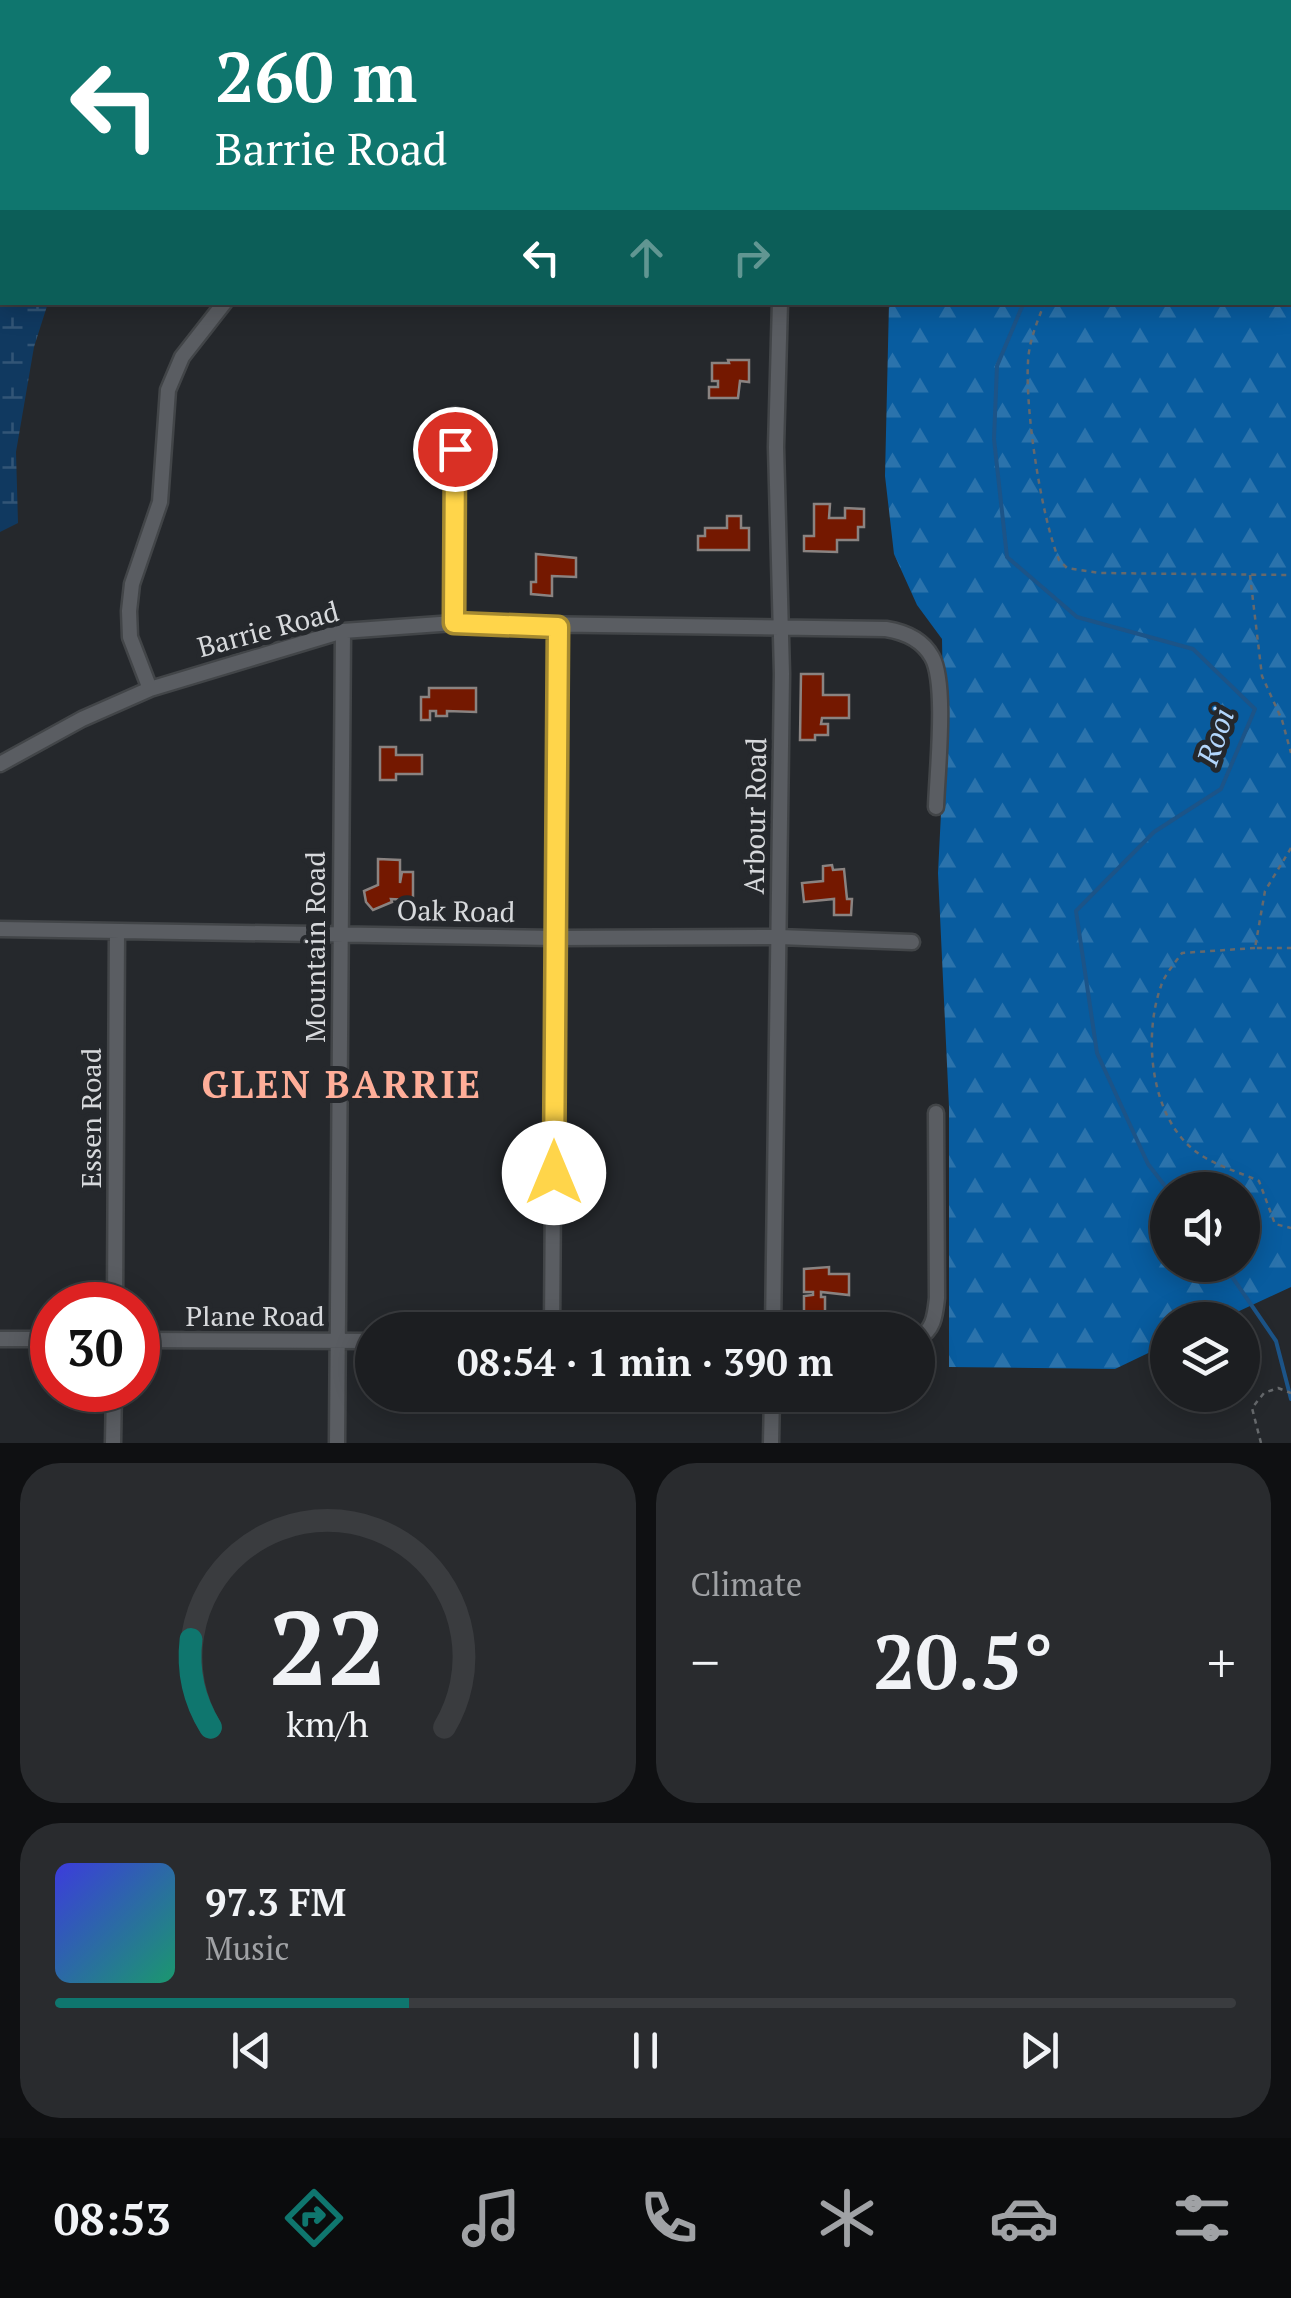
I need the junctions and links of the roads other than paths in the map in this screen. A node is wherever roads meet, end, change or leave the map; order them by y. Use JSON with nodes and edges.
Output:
{"nodes":[{"id":1,"x":224,"y":305,"type":"edge"},
{"id":2,"x":780,"y":305,"type":"edge"},
{"id":3,"x":455,"y":415,"type":"dead end"},
{"id":4,"x":454,"y":623,"type":"junction"},
{"id":5,"x":558,"y":627,"type":"junction"},
{"id":6,"x":780,"y":628,"type":"junction"},
{"id":7,"x":342,"y":632,"type":"junction"},
{"id":8,"x":150,"y":689,"type":"junction"},
{"id":9,"x":0,"y":764,"type":"edge"},
{"id":10,"x":936,"y":807,"type":"dead end"},
{"id":11,"x":0,"y":929,"type":"edge"},
{"id":12,"x":116,"y":931,"type":"junction"},
{"id":13,"x":340,"y":934,"type":"junction"},
{"id":14,"x":779,"y":937,"type":"junction"},
{"id":15,"x":555,"y":938,"type":"junction"},
{"id":16,"x":912,"y":942,"type":"dead end"},
{"id":17,"x":936,"y":1113,"type":"dead end"},
{"id":18,"x":114,"y":1282,"type":"edge"},
{"id":19,"x":552,"y":1312,"type":"edge"},
{"id":20,"x":773,"y":1312,"type":"edge"},
{"id":21,"x":935,"y":1318,"type":"edge"},
{"id":22,"x":0,"y":1339,"type":"edge"},
{"id":23,"x":30,"y":1340,"type":"edge"},
{"id":24,"x":160,"y":1340,"type":"edge"},
{"id":25,"x":337,"y":1341,"type":"junction"},
{"id":26,"x":355,"y":1341,"type":"edge"},
{"id":27,"x":114,"y":1412,"type":"edge"},
{"id":28,"x":772,"y":1412,"type":"edge"},
{"id":29,"x":113,"y":1443,"type":"edge"},
{"id":30,"x":336,"y":1443,"type":"edge"},
{"id":31,"x":772,"y":1443,"type":"edge"}],
"edges":[{"from":1,"to":8,"type":"street"},
{"from":2,"to":6,"type":"street","name":"Arbour Road"},
{"from":3,"to":4,"type":"street"},
{"from":4,"to":5,"type":"street","name":"Barrie Road"},
{"from":4,"to":7,"type":"street","name":"Barrie Road"},
{"from":5,"to":6,"type":"street","name":"Barrie Road"},
{"from":5,"to":15,"type":"street"},
{"from":6,"to":10,"type":"street","name":"Barrie Road"},
{"from":6,"to":14,"type":"street","name":"Arbour Road"},
{"from":7,"to":8,"type":"street","name":"Barrie Road"},
{"from":7,"to":13,"type":"street","name":"Mountain Road"},
{"from":8,"to":9,"type":"street","name":"Barrie Road"},
{"from":11,"to":12,"type":"street","name":"Oak Road"},
{"from":12,"to":13,"type":"street","name":"Oak Road"},
{"from":12,"to":18,"type":"street","name":"Essen Road"},
{"from":13,"to":15,"type":"street","name":"Oak Road"},
{"from":13,"to":25,"type":"street","name":"Mountain Road"},
{"from":14,"to":15,"type":"street","name":"Oak Road"},
{"from":14,"to":16,"type":"street","name":"Oak Road"},
{"from":14,"to":20,"type":"street","name":"Arbour Road"},
{"from":15,"to":19,"type":"street"},
{"from":17,"to":21,"type":"street"},
{"from":22,"to":23,"type":"street"},
{"from":24,"to":25,"type":"street","name":"Plane Road"},
{"from":25,"to":26,"type":"street","name":"Plane Road"},
{"from":25,"to":30,"type":"street","name":"Mountain Road"},
{"from":27,"to":29,"type":"street"},
{"from":28,"to":31,"type":"street"}]}
